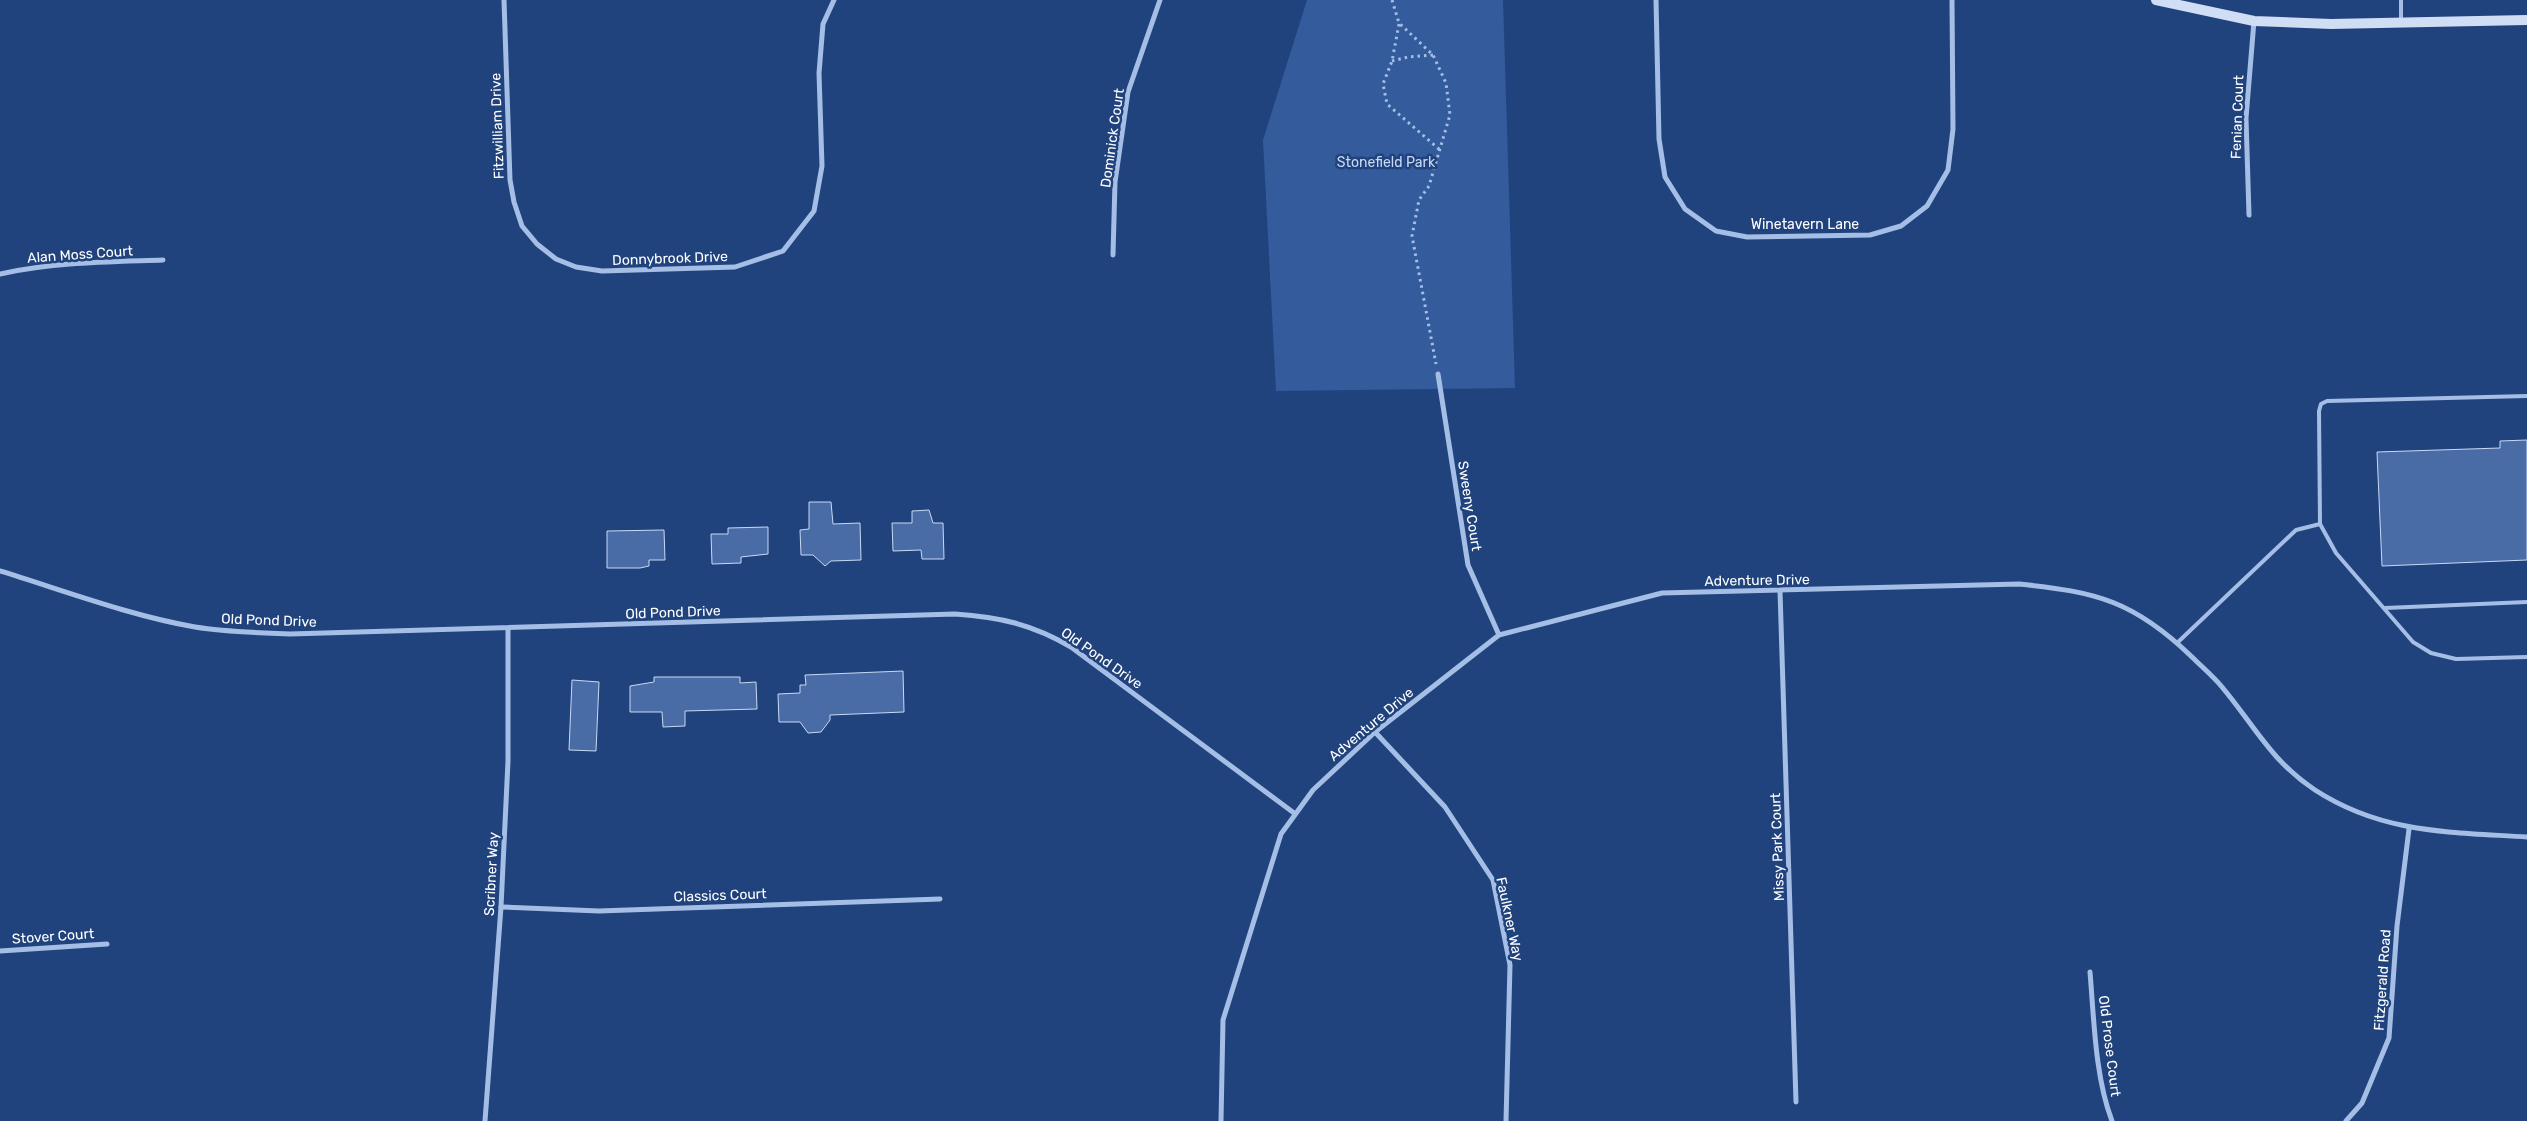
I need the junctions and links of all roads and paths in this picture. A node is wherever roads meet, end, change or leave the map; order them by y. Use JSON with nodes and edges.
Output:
{"nodes":[{"id":1,"x":504,"y":0,"type":"edge"},
{"id":2,"x":834,"y":0,"type":"edge"},
{"id":3,"x":1160,"y":0,"type":"edge"},
{"id":4,"x":1392,"y":0,"type":"edge"},
{"id":5,"x":1656,"y":0,"type":"edge"},
{"id":6,"x":1952,"y":0,"type":"edge"},
{"id":7,"x":2156,"y":0,"type":"edge"},
{"id":8,"x":2401,"y":0,"type":"edge"},
{"id":9,"x":2527,"y":20,"type":"edge"},
{"id":10,"x":2254,"y":21,"type":"junction"},
{"id":11,"x":2401,"y":23,"type":"junction"},
{"id":12,"x":1399,"y":24,"type":"junction"},
{"id":13,"x":1433,"y":55,"type":"junction"},
{"id":14,"x":1392,"y":61,"type":"junction"},
{"id":15,"x":1440,"y":150,"type":"junction"},
{"id":16,"x":2249,"y":215,"type":"dead end"},
{"id":17,"x":537,"y":244,"type":"joint"},
{"id":18,"x":1113,"y":255,"type":"dead end"},
{"id":19,"x":163,"y":260,"type":"dead end"},
{"id":20,"x":0,"y":274,"type":"edge"},
{"id":21,"x":1438,"y":374,"type":"joint"},
{"id":22,"x":2527,"y":396,"type":"edge"},
{"id":23,"x":2320,"y":524,"type":"junction"},
{"id":24,"x":0,"y":571,"type":"edge"},
{"id":25,"x":1780,"y":592,"type":"junction"},
{"id":26,"x":2527,"y":602,"type":"edge"},
{"id":27,"x":2385,"y":608,"type":"junction"},
{"id":28,"x":508,"y":628,"type":"junction"},
{"id":29,"x":1499,"y":635,"type":"junction"},
{"id":30,"x":2177,"y":643,"type":"junction"},
{"id":31,"x":2527,"y":657,"type":"edge"},
{"id":32,"x":1376,"y":732,"type":"junction"},
{"id":33,"x":1294,"y":813,"type":"junction"},
{"id":34,"x":2409,"y":829,"type":"junction"},
{"id":35,"x":2527,"y":837,"type":"edge"},
{"id":36,"x":940,"y":899,"type":"dead end"},
{"id":37,"x":501,"y":907,"type":"junction"},
{"id":38,"x":107,"y":944,"type":"dead end"},
{"id":39,"x":0,"y":951,"type":"edge"},
{"id":40,"x":2090,"y":972,"type":"dead end"},
{"id":41,"x":1796,"y":1102,"type":"dead end"},
{"id":42,"x":485,"y":1121,"type":"edge"},
{"id":43,"x":1221,"y":1121,"type":"edge"},
{"id":44,"x":1506,"y":1121,"type":"edge"},
{"id":45,"x":2112,"y":1121,"type":"edge"},
{"id":46,"x":2346,"y":1121,"type":"edge"}],
"edges":[{"from":1,"to":17,"type":"street","name":"Fitzwilliam Drive"},
{"from":2,"to":17,"type":"street","name":"Donnybrook Drive"},
{"from":3,"to":18,"type":"street","name":"Dominick Court"},
{"from":4,"to":12,"type":"path"},
{"from":5,"to":6,"type":"street","name":"Winetavern Lane"},
{"from":7,"to":10,"type":"street"},
{"from":8,"to":11,"type":"lane"},
{"from":9,"to":11,"type":"street"},
{"from":10,"to":11,"type":"street"},
{"from":10,"to":16,"type":"street","name":"Fenian Court"},
{"from":12,"to":13,"type":"path"},
{"from":12,"to":14,"type":"path"},
{"from":13,"to":14,"type":"path"},
{"from":13,"to":15,"type":"path"},
{"from":14,"to":15,"type":"path"},
{"from":15,"to":21,"type":"path"},
{"from":19,"to":20,"type":"street","name":"Alan Moss Court"},
{"from":21,"to":29,"type":"street","name":"Sweeny Court"},
{"from":22,"to":23,"type":"lane"},
{"from":23,"to":27,"type":"lane"},
{"from":23,"to":30,"type":"lane"},
{"from":24,"to":28,"type":"street","name":"Old Pond Drive"},
{"from":25,"to":29,"type":"street","name":"Adventure Drive"},
{"from":25,"to":30,"type":"street","name":"Adventure Drive"},
{"from":25,"to":41,"type":"street","name":"Missy Park Court"},
{"from":26,"to":27,"type":"lane"},
{"from":27,"to":31,"type":"lane"},
{"from":28,"to":33,"type":"street","name":"Old Pond Drive"},
{"from":28,"to":37,"type":"street","name":"Scribner Way"},
{"from":29,"to":32,"type":"street","name":"Adventure Drive"},
{"from":30,"to":34,"type":"street","name":"Adventure Drive"},
{"from":32,"to":33,"type":"street","name":"Adventure Drive"},
{"from":32,"to":44,"type":"street","name":"Faulkner Way"},
{"from":33,"to":43,"type":"street","name":"Adventure Drive"},
{"from":34,"to":35,"type":"street","name":"Adventure Drive"},
{"from":34,"to":46,"type":"street","name":"Fitzgerald Road"},
{"from":36,"to":37,"type":"street","name":"Classics Court"},
{"from":37,"to":42,"type":"street","name":"Scribner Way"},
{"from":38,"to":39,"type":"street","name":"Stover Court"},
{"from":40,"to":45,"type":"street","name":"Old Prose Court"}]}
